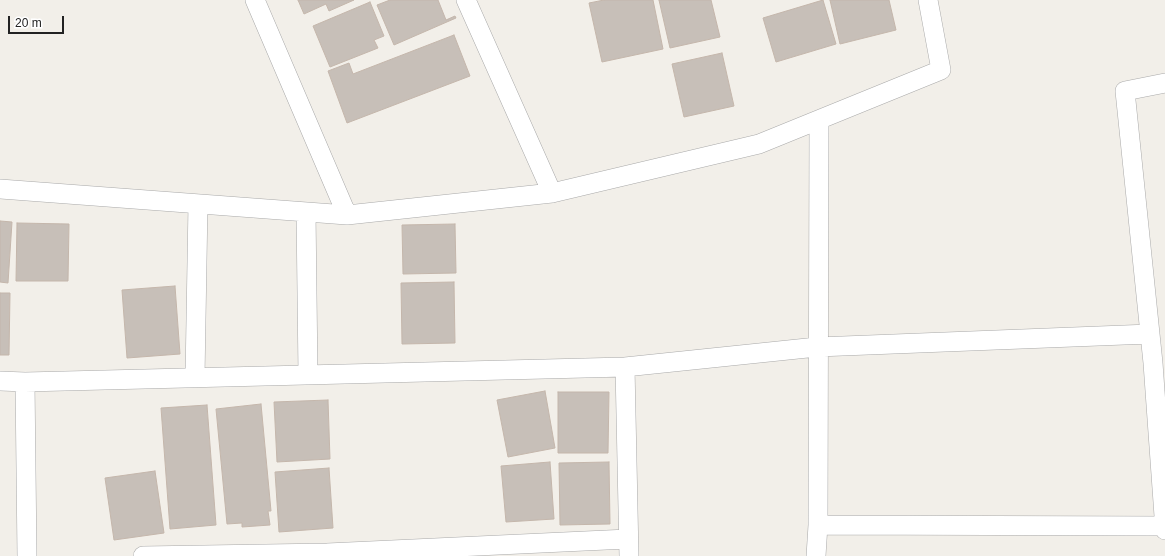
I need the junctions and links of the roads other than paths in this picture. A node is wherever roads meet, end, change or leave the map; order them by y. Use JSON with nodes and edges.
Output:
{"nodes":[{"id":1,"x":256,"y":0,"type":"edge"},
{"id":2,"x":466,"y":0,"type":"edge"},
{"id":3,"x":928,"y":0,"type":"edge"},
{"id":4,"x":1165,"y":83,"type":"edge"},
{"id":5,"x":819,"y":120,"type":"junction"},
{"id":6,"x":0,"y":189,"type":"edge"},
{"id":7,"x":552,"y":193,"type":"junction"},
{"id":8,"x":198,"y":204,"type":"junction"},
{"id":9,"x":306,"y":212,"type":"junction"},
{"id":10,"x":347,"y":215,"type":"junction"},
{"id":11,"x":1150,"y":334,"type":"junction"},
{"id":12,"x":817,"y":347,"type":"junction"},
{"id":13,"x":625,"y":367,"type":"junction"},
{"id":14,"x":308,"y":375,"type":"junction"},
{"id":15,"x":195,"y":378,"type":"junction"},
{"id":16,"x":0,"y":382,"type":"edge"},
{"id":17,"x":25,"y":382,"type":"junction"},
{"id":18,"x":818,"y":525,"type":"junction"},
{"id":19,"x":1165,"y":526,"type":"edge"},
{"id":20,"x":1165,"y":530,"type":"edge"},
{"id":21,"x":629,"y":548,"type":"edge"},
{"id":22,"x":474,"y":551,"type":"edge"},
{"id":23,"x":327,"y":554,"type":"edge"},
{"id":24,"x":27,"y":556,"type":"edge"},
{"id":25,"x":143,"y":556,"type":"edge"},
{"id":26,"x":816,"y":556,"type":"edge"}],
"edges":[{"from":1,"to":10,"type":"street"},
{"from":2,"to":7,"type":"street"},
{"from":3,"to":5,"type":"street"},
{"from":4,"to":11,"type":"street"},
{"from":5,"to":7,"type":"street"},
{"from":5,"to":12,"type":"street"},
{"from":6,"to":8,"type":"street"},
{"from":7,"to":10,"type":"street"},
{"from":8,"to":9,"type":"street"},
{"from":8,"to":15,"type":"street"},
{"from":9,"to":10,"type":"street"},
{"from":9,"to":14,"type":"street"},
{"from":11,"to":12,"type":"street"},
{"from":11,"to":19,"type":"street"},
{"from":12,"to":13,"type":"street"},
{"from":12,"to":18,"type":"street"},
{"from":13,"to":14,"type":"street"},
{"from":13,"to":21,"type":"street"},
{"from":14,"to":15,"type":"street"},
{"from":15,"to":17,"type":"street"},
{"from":16,"to":17,"type":"street"},
{"from":17,"to":24,"type":"street"},
{"from":18,"to":19,"type":"street"},
{"from":18,"to":26,"type":"street"},
{"from":19,"to":20,"type":"street"},
{"from":21,"to":22,"type":"street"},
{"from":22,"to":23,"type":"street"},
{"from":23,"to":25,"type":"street"}]}
